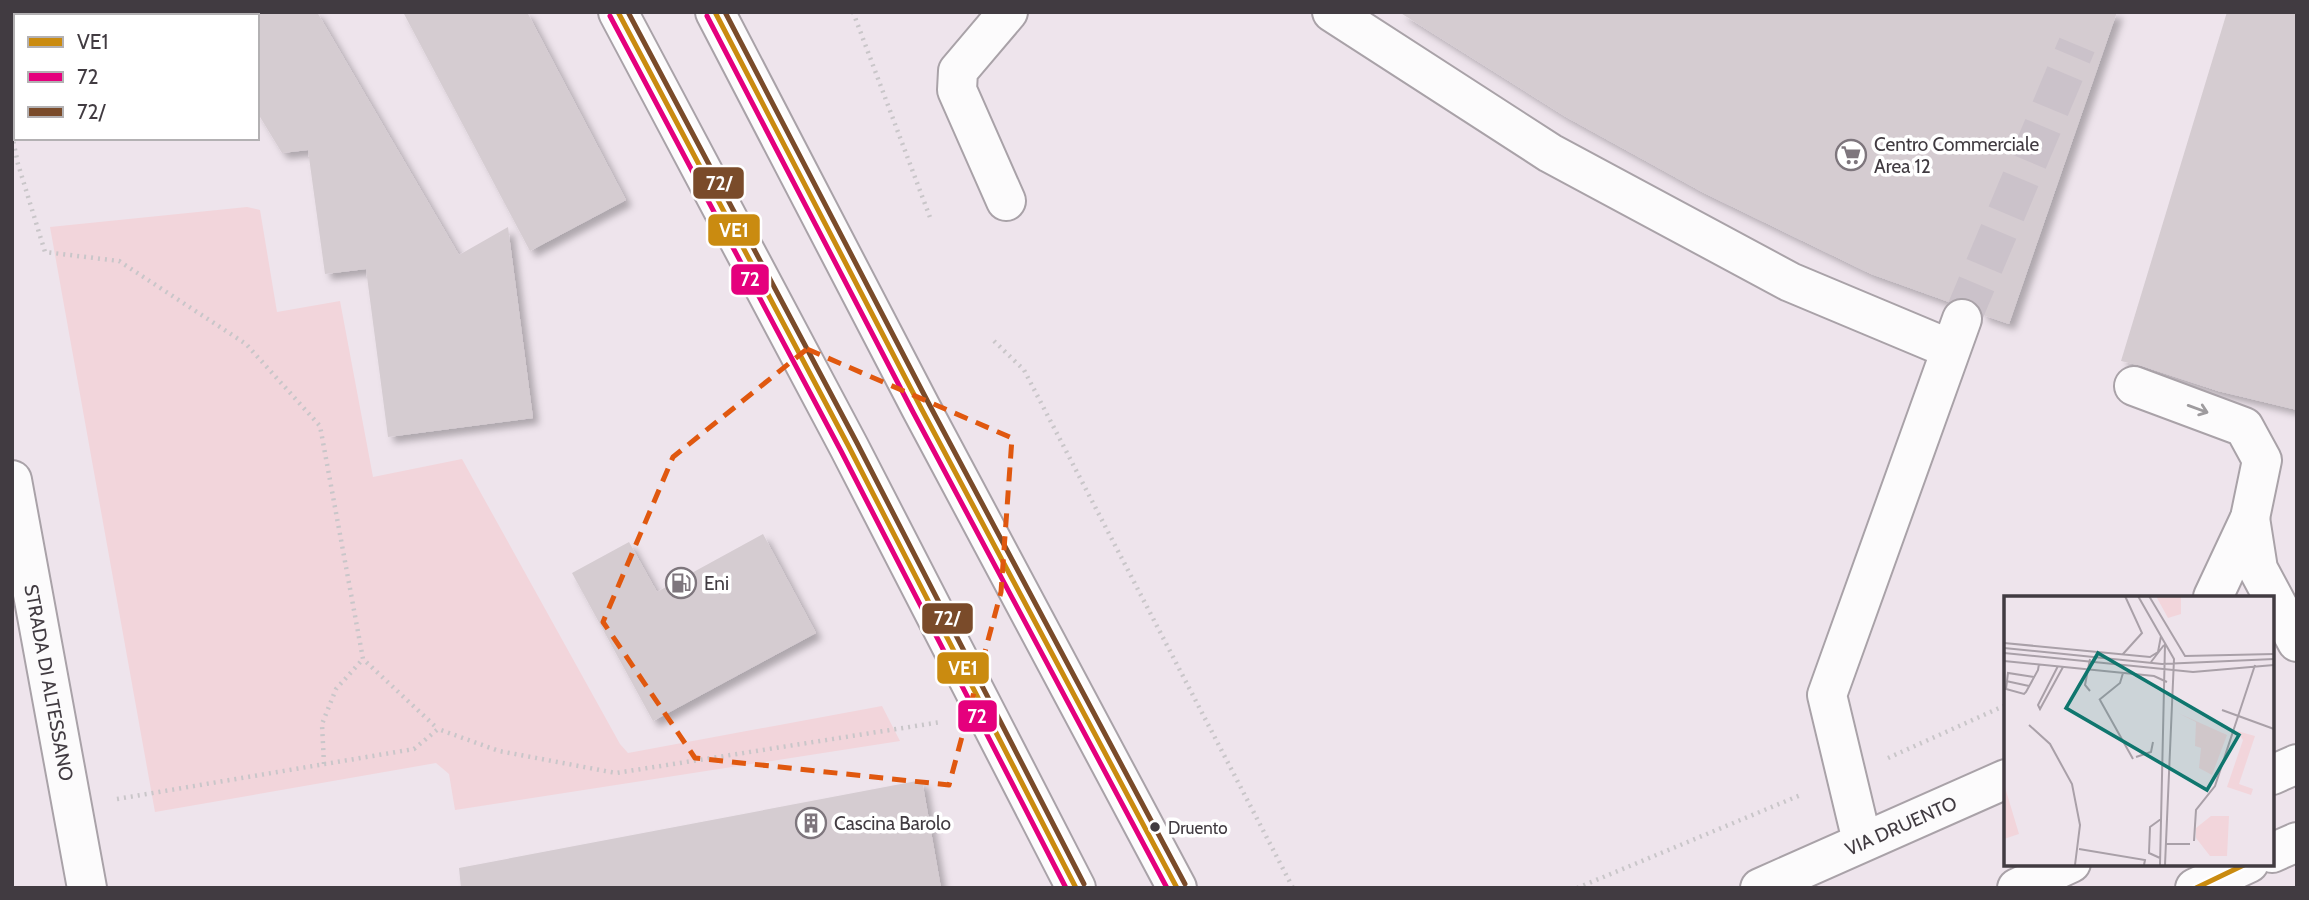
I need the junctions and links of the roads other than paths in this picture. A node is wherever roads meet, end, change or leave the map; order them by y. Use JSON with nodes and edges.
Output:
{"nodes":[{"id":1,"x":618,"y":12,"type":"edge"},
{"id":2,"x":715,"y":12,"type":"edge"},
{"id":3,"x":1008,"y":12,"type":"edge"},
{"id":4,"x":1332,"y":12,"type":"edge"},
{"id":5,"x":1006,"y":201,"type":"dead end"},
{"id":6,"x":2134,"y":386,"type":"dead end"},
{"id":7,"x":12,"y":480,"type":"edge"},
{"id":8,"x":2250,"y":518,"type":"junction"},
{"id":9,"x":2213,"y":596,"type":"edge"},
{"id":10,"x":2272,"y":596,"type":"edge"},
{"id":11,"x":2274,"y":599,"type":"edge"},
{"id":12,"x":2297,"y":642,"type":"edge"},
{"id":13,"x":2297,"y":650,"type":"edge"},
{"id":14,"x":2274,"y":661,"type":"edge"},
{"id":15,"x":2297,"y":764,"type":"edge"},
{"id":16,"x":2274,"y":774,"type":"edge"},
{"id":17,"x":2000,"y":786,"type":"edge"},
{"id":18,"x":1862,"y":841,"type":"junction"},
{"id":19,"x":2297,"y":842,"type":"edge"},
{"id":20,"x":2274,"y":852,"type":"edge"},
{"id":21,"x":2067,"y":865,"type":"edge"},
{"id":22,"x":2245,"y":865,"type":"edge"},
{"id":23,"x":1807,"y":876,"type":"edge"},
{"id":24,"x":87,"y":888,"type":"edge"},
{"id":25,"x":1076,"y":888,"type":"edge"},
{"id":26,"x":1177,"y":888,"type":"edge"},
{"id":27,"x":1760,"y":888,"type":"edge"},
{"id":28,"x":2017,"y":888,"type":"edge"},
{"id":29,"x":2195,"y":888,"type":"edge"}],
"edges":[{"from":1,"to":25,"type":"street"},
{"from":2,"to":26,"type":"street"},
{"from":3,"to":5,"type":"street"},
{"from":4,"to":18,"type":"street"},
{"from":6,"to":8,"type":"street","one_way":true},
{"from":7,"to":24,"type":"street","name":"STRADA DI ALTESSANO"},
{"from":8,"to":9,"type":"street"},
{"from":8,"to":10,"type":"street"},
{"from":11,"to":12,"type":"street"},
{"from":13,"to":14,"type":"street"},
{"from":15,"to":16,"type":"street"},
{"from":17,"to":18,"type":"street","name":"VIA DRUENTO"},
{"from":18,"to":23,"type":"street","name":"VIA DRUENTO"},
{"from":19,"to":20,"type":"street"},
{"from":21,"to":28,"type":"street"},
{"from":22,"to":29,"type":"street"},
{"from":23,"to":27,"type":"street","name":"VIA DRUENTO"}]}
